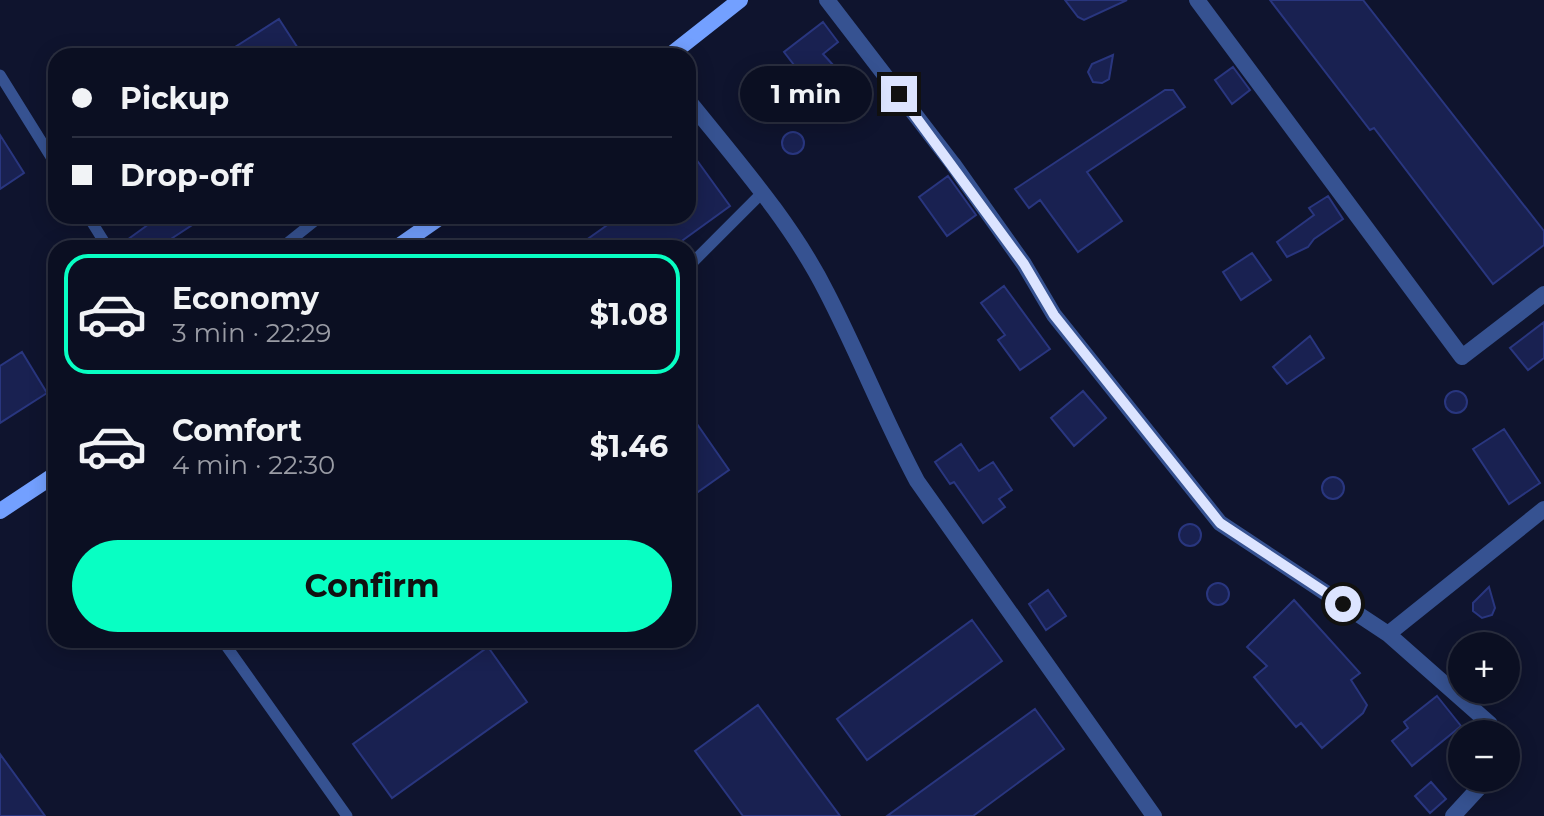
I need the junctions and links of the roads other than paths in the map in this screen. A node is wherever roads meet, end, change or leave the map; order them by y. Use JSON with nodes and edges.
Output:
{"nodes":[{"id":1,"x":740,"y":0,"type":"edge"},
{"id":2,"x":827,"y":0,"type":"edge"},
{"id":3,"x":1197,"y":0,"type":"edge"},
{"id":4,"x":679,"y":48,"type":"edge"},
{"id":5,"x":0,"y":75,"type":"edge"},
{"id":6,"x":696,"y":110,"type":"edge"},
{"id":7,"x":48,"y":152,"type":"edge"},
{"id":8,"x":762,"y":193,"type":"junction"},
{"id":9,"x":311,"y":224,"type":"edge"},
{"id":10,"x":430,"y":224,"type":"edge"},
{"id":11,"x":291,"y":240,"type":"edge"},
{"id":12,"x":408,"y":240,"type":"edge"},
{"id":13,"x":696,"y":259,"type":"edge"},
{"id":14,"x":1544,"y":294,"type":"edge"},
{"id":15,"x":48,"y":479,"type":"edge"},
{"id":16,"x":1544,"y":509,"type":"edge"},
{"id":17,"x":0,"y":511,"type":"edge"},
{"id":18,"x":1388,"y":634,"type":"junction"},
{"id":19,"x":228,"y":648,"type":"edge"},
{"id":20,"x":1485,"y":720,"type":"edge"},
{"id":21,"x":1475,"y":792,"type":"edge"},
{"id":22,"x":347,"y":816,"type":"edge"},
{"id":23,"x":1154,"y":816,"type":"edge"},
{"id":24,"x":1453,"y":816,"type":"edge"}],
"edges":[{"from":1,"to":4,"type":"main road"},
{"from":2,"to":18,"type":"street"},
{"from":3,"to":14,"type":"street"},
{"from":5,"to":7,"type":"lane"},
{"from":6,"to":8,"type":"street"},
{"from":8,"to":13,"type":"lane"},
{"from":8,"to":23,"type":"street"},
{"from":9,"to":11,"type":"lane"},
{"from":10,"to":12,"type":"main road"},
{"from":15,"to":17,"type":"main road"},
{"from":16,"to":18,"type":"street"},
{"from":18,"to":20,"type":"street"},
{"from":19,"to":22,"type":"lane"},
{"from":21,"to":24,"type":"street"}]}
